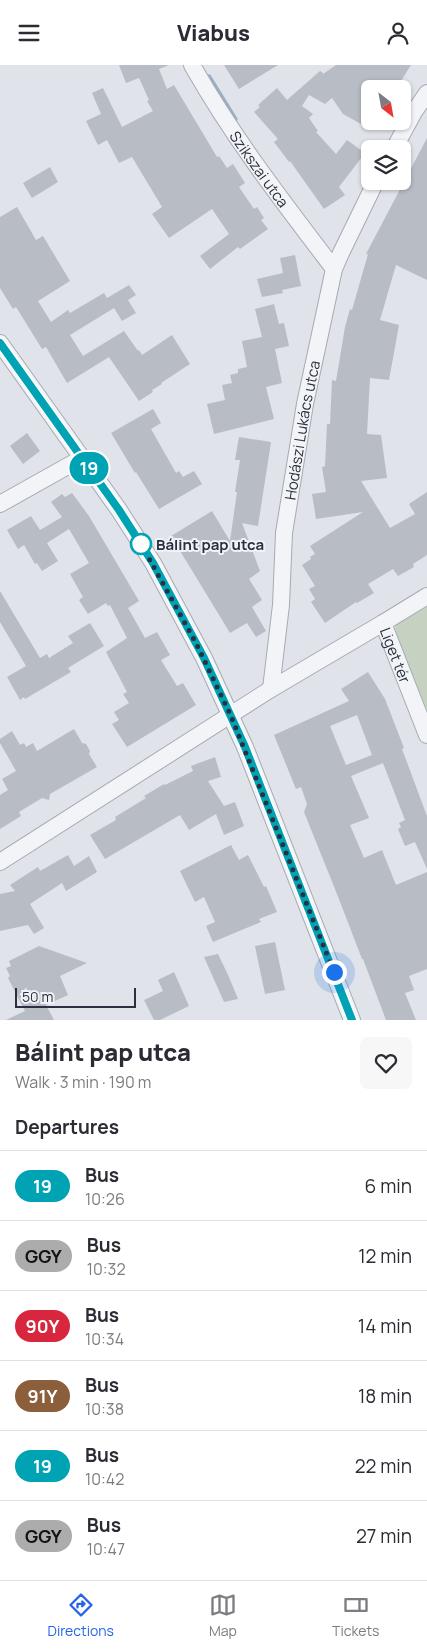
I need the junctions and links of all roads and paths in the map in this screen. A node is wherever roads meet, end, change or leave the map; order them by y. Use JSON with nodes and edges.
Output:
{"nodes":[{"id":1,"x":192,"y":65,"type":"edge"},
{"id":2,"x":427,"y":93,"type":"edge"},
{"id":3,"x":399,"y":140,"type":"edge"},
{"id":4,"x":372,"y":190,"type":"edge"},
{"id":5,"x":334,"y":269,"type":"junction"},
{"id":6,"x":0,"y":343,"type":"edge"},
{"id":7,"x":82,"y":458,"type":"junction"},
{"id":8,"x":0,"y":504,"type":"edge"},
{"id":9,"x":427,"y":597,"type":"edge"},
{"id":10,"x":383,"y":623,"type":"junction"},
{"id":11,"x":271,"y":689,"type":"junction"},
{"id":12,"x":231,"y":716,"type":"junction"},
{"id":13,"x":427,"y":735,"type":"edge"},
{"id":14,"x":0,"y":862,"type":"edge"},
{"id":15,"x":352,"y":1020,"type":"edge"}],
"edges":[{"from":1,"to":5,"type":"street","name":"Szikszai utca"},
{"from":2,"to":3,"type":"street"},
{"from":4,"to":5,"type":"street","name":"Hodászi Lukács utca"},
{"from":5,"to":11,"type":"street","name":"Hodászi Lukács utca"},
{"from":6,"to":7,"type":"street"},
{"from":7,"to":8,"type":"street"},
{"from":7,"to":12,"type":"street"},
{"from":9,"to":10,"type":"street","name":"Liget tér"},
{"from":10,"to":11,"type":"street"},
{"from":10,"to":13,"type":"street","name":"Liget tér"},
{"from":11,"to":12,"type":"street"},
{"from":12,"to":14,"type":"street"},
{"from":12,"to":15,"type":"street"}]}
